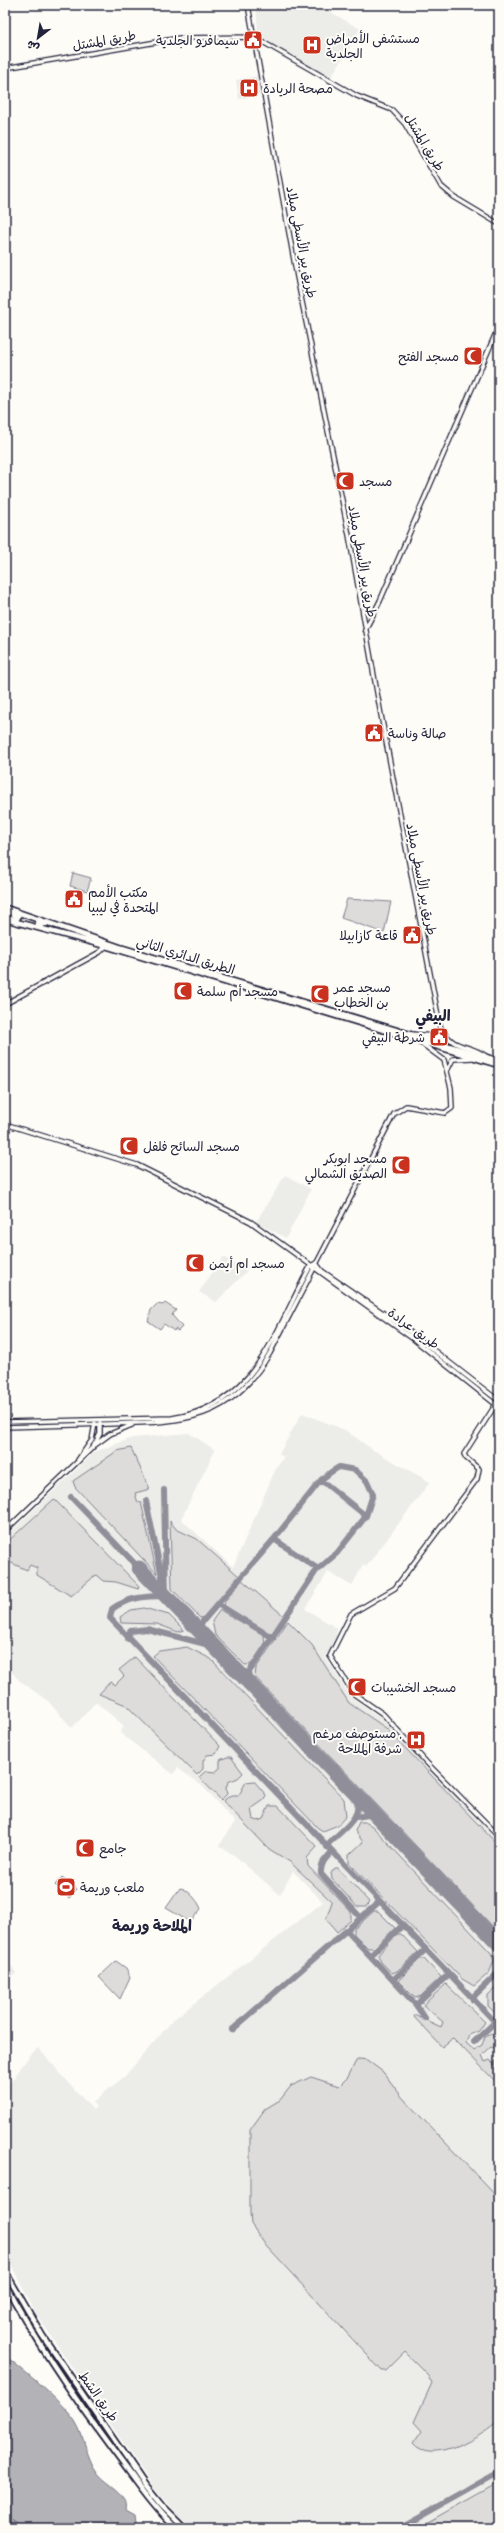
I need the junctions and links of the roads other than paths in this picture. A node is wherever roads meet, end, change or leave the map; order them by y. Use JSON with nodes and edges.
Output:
{"nodes":[{"id":1,"x":248,"y":5,"type":"edge"},
{"id":2,"x":254,"y":39,"type":"junction"},
{"id":3,"x":5,"y":68,"type":"edge"},
{"id":4,"x":499,"y":224,"type":"edge"},
{"id":5,"x":499,"y":326,"type":"edge"},
{"id":6,"x":365,"y":630,"type":"junction"},
{"id":7,"x":5,"y":910,"type":"edge"},
{"id":8,"x":5,"y":918,"type":"edge"},
{"id":9,"x":78,"y":933,"type":"junction"},
{"id":10,"x":61,"y":935,"type":"junction"},
{"id":11,"x":106,"y":946,"type":"junction"},
{"id":12,"x":5,"y":1004,"type":"edge"},
{"id":13,"x":440,"y":1026,"type":"junction"},
{"id":14,"x":411,"y":1034,"type":"junction"},
{"id":15,"x":416,"y":1040,"type":"junction"},
{"id":16,"x":488,"y":1057,"type":"junction"},
{"id":17,"x":476,"y":1058,"type":"junction"},
{"id":18,"x":499,"y":1061,"type":"edge"},
{"id":19,"x":499,"y":1065,"type":"edge"},
{"id":20,"x":448,"y":1070,"type":"junction"},
{"id":21,"x":5,"y":1124,"type":"edge"},
{"id":22,"x":316,"y":1263,"type":"junction"},
{"id":23,"x":312,"y":1269,"type":"junction"},
{"id":24,"x":303,"y":1280,"type":"junction"},
{"id":25,"x":307,"y":1282,"type":"junction"},
{"id":26,"x":374,"y":1308,"type":"junction"},
{"id":27,"x":498,"y":1404,"type":"edge"},
{"id":28,"x":5,"y":1422,"type":"edge"},
{"id":29,"x":97,"y":1422,"type":"junction"},
{"id":30,"x":136,"y":1423,"type":"junction"},
{"id":31,"x":5,"y":1427,"type":"edge"},
{"id":32,"x":93,"y":1447,"type":"junction"},
{"id":33,"x":78,"y":1460,"type":"junction"},
{"id":34,"x":5,"y":1532,"type":"edge"},
{"id":35,"x":499,"y":1836,"type":"edge"},
{"id":36,"x":5,"y":2271,"type":"edge"},
{"id":37,"x":5,"y":2284,"type":"edge"},
{"id":38,"x":85,"y":2394,"type":"junction"},
{"id":39,"x":75,"y":2396,"type":"junction"},
{"id":40,"x":176,"y":2528,"type":"edge"},
{"id":41,"x":184,"y":2528,"type":"edge"}],
"edges":[{"from":1,"to":2,"type":"main road","name":"طريق بير الأسطى ميلاد"},
{"from":2,"to":3,"type":"main road","name":"طريق المشتل"},
{"from":2,"to":4,"type":"main road","name":"طريق المشتل"},
{"from":2,"to":6,"type":"main road","name":"طريق بير الأسطى ميلاد"},
{"from":5,"to":6,"type":"main road"},
{"from":6,"to":13,"type":"main road","name":"طريق بير الأسطى ميلاد"},
{"from":7,"to":8,"type":"highway"},
{"from":7,"to":9,"type":"highway","name":"الطريق الدائري الثاني"},
{"from":8,"to":10,"type":"highway","name":"الطريق الدائري الثاني"},
{"from":9,"to":10,"type":"highway"},
{"from":9,"to":14,"type":"highway","name":"الطريق الدائري الثاني"},
{"from":10,"to":11,"type":"highway","name":"الطريق الدائري الثاني"},
{"from":11,"to":12,"type":"main road"},
{"from":11,"to":15,"type":"highway","name":"الطريق الدائري الثاني"},
{"from":13,"to":14,"type":"main road"},
{"from":13,"to":16,"type":"main road","name":"طريق بير الأسطى ميلاد"},
{"from":14,"to":16,"type":"highway","name":"الطريق الدائري الثاني"},
{"from":15,"to":17,"type":"highway","name":"الطريق الدائري الثاني"},
{"from":15,"to":20,"type":"main road"},
{"from":16,"to":18,"type":"highway","name":"الطريق الدائري الثاني"},
{"from":17,"to":19,"type":"highway","name":"الطريق الدائري الثاني"},
{"from":17,"to":20,"type":"main road"},
{"from":20,"to":22,"type":"main road"},
{"from":21,"to":23,"type":"main road","name":"طريق عرادة"},
{"from":22,"to":23,"type":"main road"},
{"from":22,"to":26,"type":"main road"},
{"from":23,"to":24,"type":"main road"},
{"from":23,"to":25,"type":"main road"},
{"from":23,"to":26,"type":"main road","name":"طريق عرادة"},
{"from":24,"to":25,"type":"main road"},
{"from":24,"to":29,"type":"main road"},
{"from":25,"to":30,"type":"main road"},
{"from":26,"to":27,"type":"main road","name":"طريق عرادة"},
{"from":27,"to":35,"type":"main road"},
{"from":28,"to":29,"type":"main road"},
{"from":29,"to":30,"type":"main road"},
{"from":29,"to":31,"type":"main road"},
{"from":29,"to":32,"type":"main road"},
{"from":29,"to":33,"type":"main road"},
{"from":30,"to":32,"type":"main road"},
{"from":32,"to":33,"type":"main road"},
{"from":33,"to":34,"type":"main road"},
{"from":36,"to":38,"type":"highway","name":"طريق الشط"},
{"from":37,"to":39,"type":"highway","name":"طريق الشط"},
{"from":38,"to":39,"type":"highway"},
{"from":38,"to":41,"type":"highway","name":"طريق الشط"},
{"from":39,"to":40,"type":"highway","name":"طريق الشط"}]}
